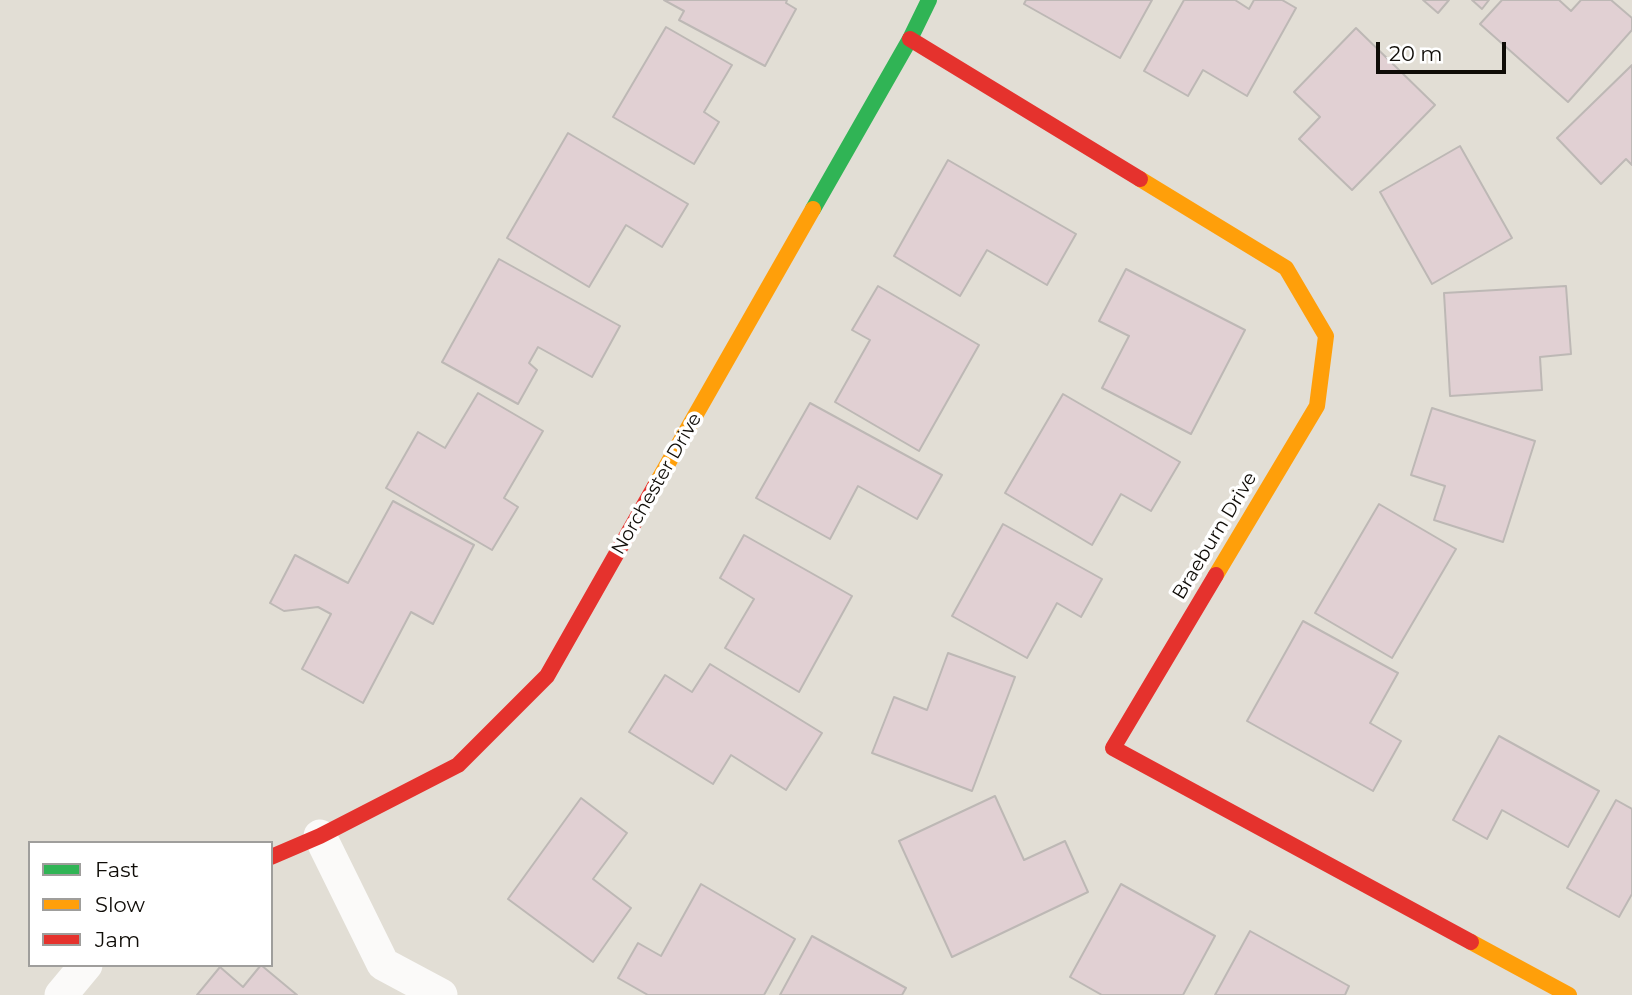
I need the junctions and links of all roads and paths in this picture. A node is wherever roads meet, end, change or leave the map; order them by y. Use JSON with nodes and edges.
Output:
{"nodes":[{"id":1,"x":929,"y":0,"type":"edge"},
{"id":2,"x":910,"y":39,"type":"junction"},
{"id":3,"x":320,"y":836,"type":"junction"},
{"id":4,"x":273,"y":856,"type":"edge"},
{"id":5,"x":84,"y":967,"type":"edge"},
{"id":6,"x":61,"y":995,"type":"edge"},
{"id":7,"x":441,"y":995,"type":"edge"},
{"id":8,"x":1569,"y":995,"type":"edge"}],
"edges":[{"from":1,"to":2,"type":"street","name":"Norchester Drive"},
{"from":2,"to":3,"type":"street","name":"Norchester Drive"},
{"from":2,"to":8,"type":"street","name":"Braeburn Drive"},
{"from":3,"to":4,"type":"street","name":"Norchester Drive"},
{"from":3,"to":7,"type":"street"},
{"from":5,"to":6,"type":"street"}]}
